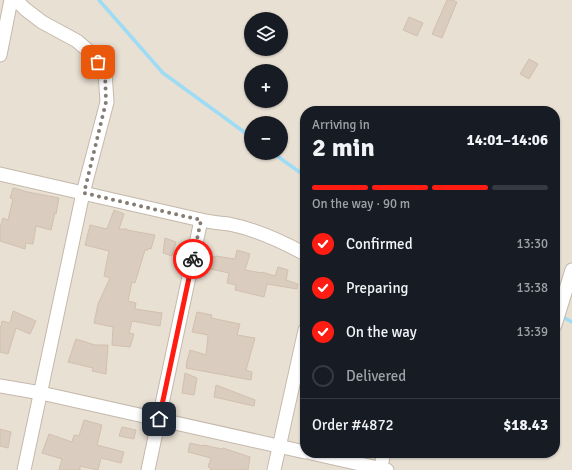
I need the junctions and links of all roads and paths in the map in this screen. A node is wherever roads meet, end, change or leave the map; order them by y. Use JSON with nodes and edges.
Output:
{"nodes":[{"id":1,"x":12,"y":0,"type":"edge"},
{"id":2,"x":16,"y":0,"type":"edge"},
{"id":3,"x":0,"y":55,"type":"edge"},
{"id":4,"x":0,"y":174,"type":"edge"},
{"id":5,"x":84,"y":193,"type":"junction"},
{"id":6,"x":201,"y":220,"type":"junction"},
{"id":7,"x":300,"y":252,"type":"edge"},
{"id":8,"x":572,"y":270,"type":"edge"},
{"id":9,"x":560,"y":309,"type":"edge"},
{"id":10,"x":300,"y":353,"type":"edge"},
{"id":11,"x":0,"y":386,"type":"edge"},
{"id":12,"x":41,"y":393,"type":"junction"},
{"id":13,"x":159,"y":419,"type":"junction"},
{"id":14,"x":280,"y":446,"type":"junction"},
{"id":15,"x":300,"y":451,"type":"edge"},
{"id":16,"x":332,"y":458,"type":"edge"},
{"id":17,"x":383,"y":458,"type":"edge"},
{"id":18,"x":24,"y":470,"type":"edge"},
{"id":19,"x":148,"y":470,"type":"edge"},
{"id":20,"x":274,"y":470,"type":"edge"},
{"id":21,"x":382,"y":470,"type":"edge"}],
"edges":[{"from":1,"to":3,"type":"street"},
{"from":2,"to":5,"type":"street"},
{"from":4,"to":5,"type":"street"},
{"from":5,"to":6,"type":"street"},
{"from":5,"to":12,"type":"street"},
{"from":6,"to":7,"type":"street"},
{"from":6,"to":13,"type":"street"},
{"from":8,"to":9,"type":"street"},
{"from":10,"to":14,"type":"street"},
{"from":11,"to":12,"type":"street"},
{"from":12,"to":13,"type":"street"},
{"from":12,"to":18,"type":"street"},
{"from":13,"to":14,"type":"street"},
{"from":13,"to":19,"type":"street"},
{"from":14,"to":15,"type":"street"},
{"from":14,"to":20,"type":"street"},
{"from":16,"to":21,"type":"street"},
{"from":17,"to":21,"type":"street"}]}
